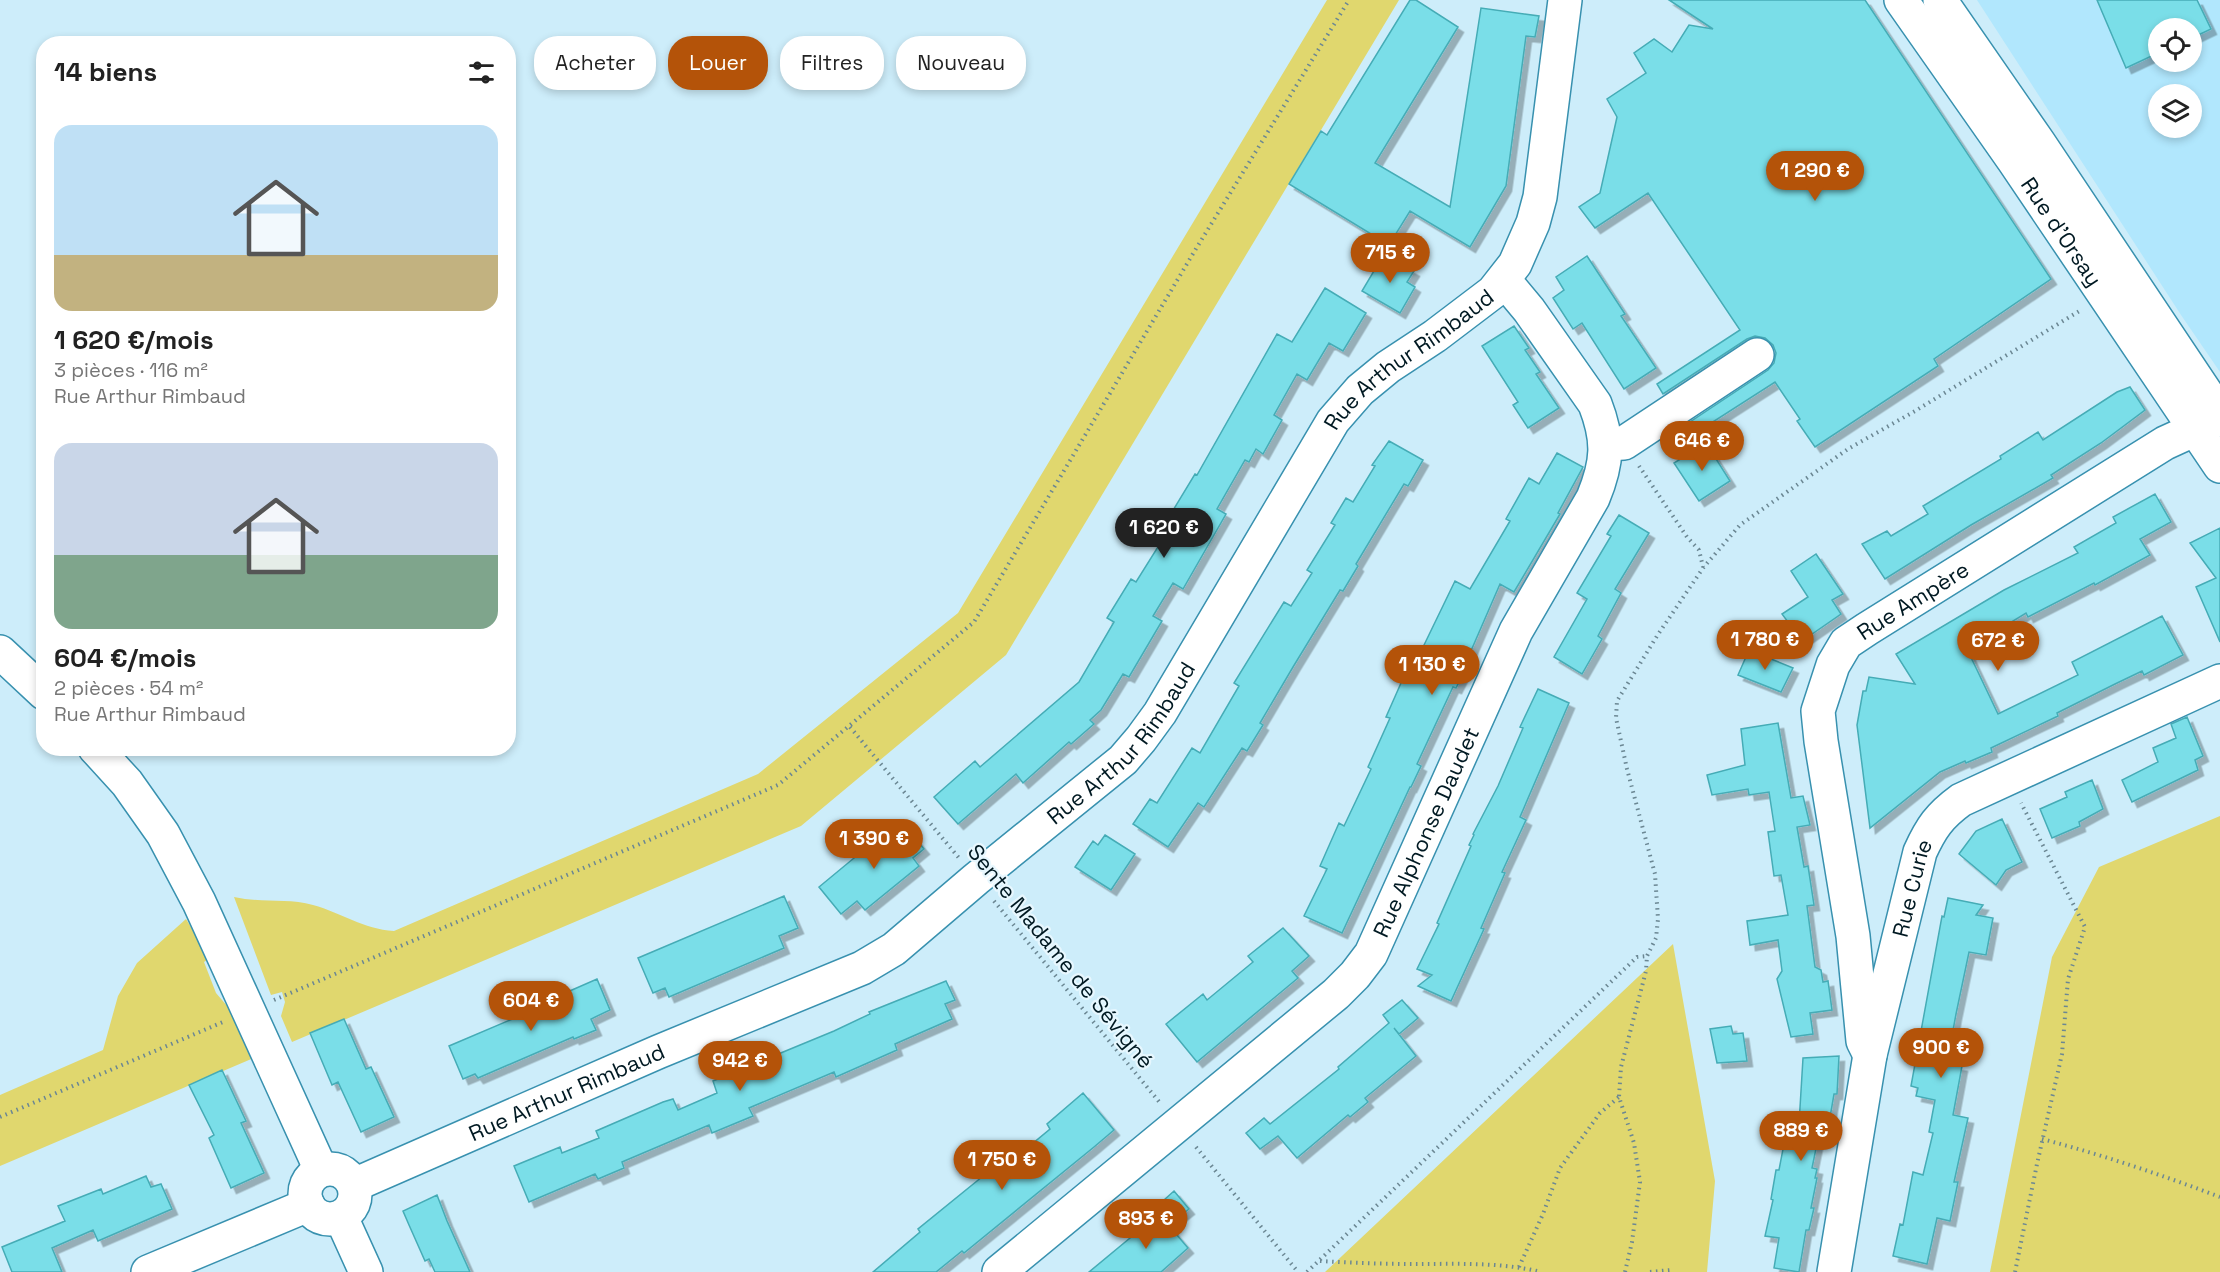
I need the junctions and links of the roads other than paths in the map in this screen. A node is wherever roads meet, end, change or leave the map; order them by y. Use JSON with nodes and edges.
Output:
{"nodes":[{"id":1,"x":1565,"y":0,"type":"edge"},
{"id":2,"x":1901,"y":0,"type":"edge"},
{"id":3,"x":1940,"y":0,"type":"edge"},
{"id":4,"x":1504,"y":280,"type":"junction"},
{"id":5,"x":1757,"y":355,"type":"dead end"},
{"id":6,"x":2211,"y":421,"type":"edge"},
{"id":7,"x":1605,"y":453,"type":"junction"},
{"id":8,"x":2220,"y":466,"type":"edge"},
{"id":9,"x":0,"y":652,"type":"edge"},
{"id":10,"x":2220,"y":681,"type":"edge"},
{"id":11,"x":36,"y":686,"type":"edge"},
{"id":12,"x":102,"y":756,"type":"edge"},
{"id":13,"x":1870,"y":1055,"type":"junction"},
{"id":14,"x":321,"y":1170,"type":"junction"},
{"id":15,"x":354,"y":1185,"type":"junction"},
{"id":16,"x":308,"y":1205,"type":"junction"},
{"id":17,"x":341,"y":1216,"type":"junction"},
{"id":18,"x":148,"y":1272,"type":"edge"},
{"id":19,"x":366,"y":1272,"type":"edge"},
{"id":20,"x":999,"y":1272,"type":"edge"},
{"id":21,"x":1834,"y":1272,"type":"edge"}],
"edges":[{"from":1,"to":4,"type":"street","name":"Rue Arthur Rimbaud"},
{"from":2,"to":6,"type":"street","name":"Rue d'Orsay"},
{"from":3,"to":6,"type":"street","name":"Rue d'Orsay"},
{"from":4,"to":7,"type":"street","name":"Rue Alphonse Daudet"},
{"from":4,"to":15,"type":"street","name":"Rue Arthur Rimbaud"},
{"from":5,"to":7,"type":"street"},
{"from":6,"to":8,"type":"street","name":"Rue d'Orsay"},
{"from":6,"to":13,"type":"street","name":"Rue Ampère"},
{"from":7,"to":20,"type":"street","name":"Rue Alphonse Daudet"},
{"from":9,"to":11,"type":"street"},
{"from":10,"to":13,"type":"street","name":"Rue Curie"},
{"from":12,"to":14,"type":"street"},
{"from":13,"to":21,"type":"street","name":"Rue Curie"},
{"from":14,"to":15,"type":"street"},
{"from":14,"to":16,"type":"street"},
{"from":15,"to":17,"type":"street"},
{"from":16,"to":17,"type":"street"},
{"from":16,"to":18,"type":"street"},
{"from":17,"to":19,"type":"street"}]}
